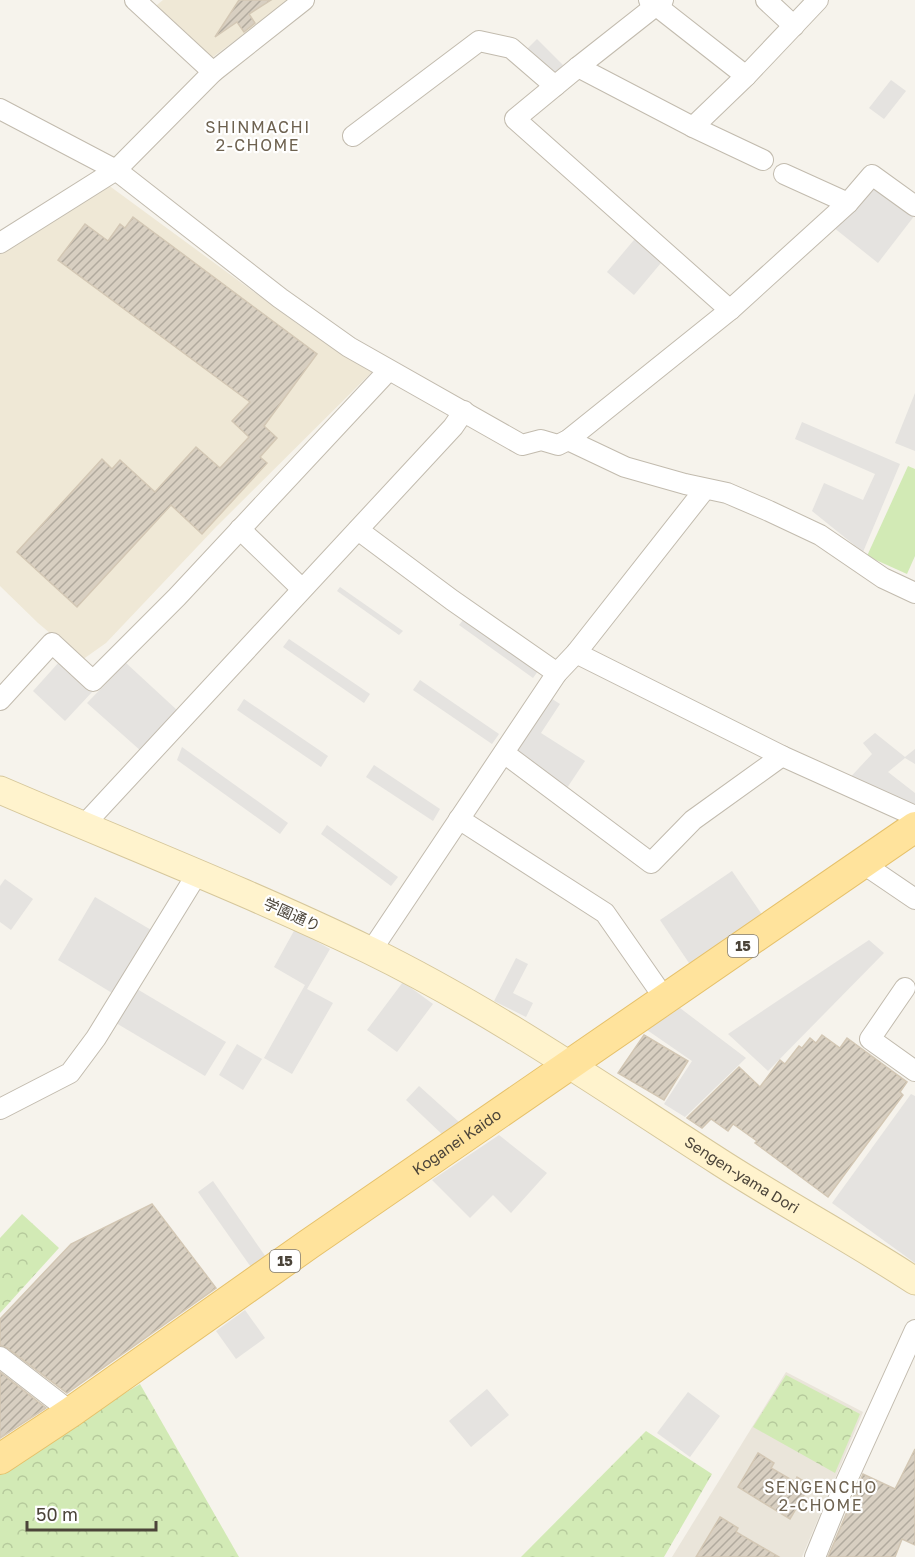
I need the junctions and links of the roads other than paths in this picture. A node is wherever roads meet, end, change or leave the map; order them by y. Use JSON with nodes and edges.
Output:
{"nodes":[{"id":1,"x":135,"y":0,"type":"edge"},
{"id":2,"x":304,"y":0,"type":"edge"},
{"id":3,"x":766,"y":0,"type":"edge"},
{"id":4,"x":818,"y":0,"type":"edge"},
{"id":5,"x":656,"y":2,"type":"edge"},
{"id":6,"x":794,"y":26,"type":"junction"},
{"id":7,"x":578,"y":67,"type":"junction"},
{"id":8,"x":213,"y":72,"type":"junction"},
{"id":9,"x":746,"y":76,"type":"junction"},
{"id":10,"x":555,"y":86,"type":"junction"},
{"id":11,"x":0,"y":109,"type":"edge"},
{"id":12,"x":693,"y":127,"type":"junction"},
{"id":13,"x":353,"y":136,"type":"dead end"},
{"id":14,"x":763,"y":160,"type":"dead end"},
{"id":15,"x":116,"y":170,"type":"junction"},
{"id":16,"x":784,"y":174,"type":"dead end"},
{"id":17,"x":848,"y":203,"type":"junction"},
{"id":18,"x":915,"y":206,"type":"edge"},
{"id":19,"x":0,"y":243,"type":"edge"},
{"id":20,"x":730,"y":310,"type":"junction"},
{"id":21,"x":388,"y":371,"type":"junction"},
{"id":22,"x":464,"y":411,"type":"junction"},
{"id":23,"x":568,"y":440,"type":"junction"},
{"id":24,"x":705,"y":489,"type":"junction"},
{"id":25,"x":240,"y":530,"type":"junction"},
{"id":26,"x":358,"y":530,"type":"junction"},
{"id":27,"x":302,"y":588,"type":"junction"},
{"id":28,"x":915,"y":593,"type":"edge"},
{"id":29,"x":576,"y":653,"type":"junction"},
{"id":30,"x":557,"y":673,"type":"junction"},
{"id":31,"x":0,"y":700,"type":"edge"},
{"id":32,"x":504,"y":753,"type":"junction"},
{"id":33,"x":782,"y":756,"type":"junction"},
{"id":34,"x":0,"y":790,"type":"edge"},
{"id":35,"x":915,"y":816,"type":"edge"},
{"id":36,"x":459,"y":819,"type":"junction"},
{"id":37,"x":84,"y":825,"type":"junction"},
{"id":38,"x":915,"y":827,"type":"edge"},
{"id":39,"x":862,"y":864,"type":"junction"},
{"id":40,"x":197,"y":874,"type":"junction"},
{"id":41,"x":915,"y":899,"type":"edge"},
{"id":42,"x":371,"y":951,"type":"junction"},
{"id":43,"x":905,"y":988,"type":"dead end"},
{"id":44,"x":665,"y":999,"type":"junction"},
{"id":45,"x":571,"y":1065,"type":"junction"},
{"id":46,"x":915,"y":1071,"type":"edge"},
{"id":47,"x":0,"y":1109,"type":"edge"},
{"id":48,"x":915,"y":1281,"type":"edge"},
{"id":49,"x":915,"y":1330,"type":"edge"},
{"id":50,"x":0,"y":1357,"type":"edge"},
{"id":51,"x":71,"y":1412,"type":"junction"},
{"id":52,"x":0,"y":1459,"type":"edge"},
{"id":53,"x":816,"y":1557,"type":"edge"}],
"edges":[{"from":1,"to":8,"type":"street"},
{"from":2,"to":8,"type":"street"},
{"from":3,"to":6,"type":"street"},
{"from":4,"to":6,"type":"street"},
{"from":5,"to":7,"type":"street"},
{"from":5,"to":9,"type":"street"},
{"from":6,"to":9,"type":"street"},
{"from":7,"to":10,"type":"street"},
{"from":7,"to":12,"type":"street"},
{"from":8,"to":15,"type":"street"},
{"from":9,"to":12,"type":"street"},
{"from":10,"to":13,"type":"street"},
{"from":10,"to":20,"type":"street"},
{"from":11,"to":15,"type":"street"},
{"from":12,"to":14,"type":"street"},
{"from":15,"to":19,"type":"street"},
{"from":15,"to":21,"type":"street"},
{"from":16,"to":17,"type":"street"},
{"from":17,"to":18,"type":"street"},
{"from":17,"to":20,"type":"street"},
{"from":20,"to":23,"type":"street"},
{"from":21,"to":22,"type":"street"},
{"from":21,"to":25,"type":"street"},
{"from":22,"to":23,"type":"street"},
{"from":22,"to":26,"type":"street"},
{"from":23,"to":24,"type":"street"},
{"from":24,"to":28,"type":"street"},
{"from":24,"to":29,"type":"street"},
{"from":25,"to":27,"type":"street"},
{"from":25,"to":31,"type":"street"},
{"from":26,"to":27,"type":"street"},
{"from":26,"to":30,"type":"street"},
{"from":27,"to":37,"type":"street"},
{"from":29,"to":30,"type":"street"},
{"from":29,"to":33,"type":"street"},
{"from":30,"to":32,"type":"street"},
{"from":32,"to":33,"type":"street"},
{"from":32,"to":36,"type":"street"},
{"from":33,"to":35,"type":"street"},
{"from":34,"to":37,"type":"street","name":"学園通り"},
{"from":36,"to":42,"type":"street"},
{"from":36,"to":44,"type":"street"},
{"from":37,"to":40,"type":"street","name":"学園通り"},
{"from":38,"to":39,"type":"main road","name":"Koganei Kaido","number":"15"},
{"from":39,"to":41,"type":"street"},
{"from":39,"to":44,"type":"main road","name":"Koganei Kaido","number":"15"},
{"from":40,"to":42,"type":"street","name":"学園通り"},
{"from":40,"to":47,"type":"street"},
{"from":42,"to":45,"type":"street","name":"学園通り"},
{"from":43,"to":46,"type":"street"},
{"from":44,"to":45,"type":"main road","name":"Koganei Kaido","number":"15"},
{"from":45,"to":48,"type":"street","name":"Sengen-yama Dori"},
{"from":45,"to":51,"type":"main road","name":"Koganei Kaido","number":"15"},
{"from":49,"to":53,"type":"street"},
{"from":50,"to":51,"type":"street"},
{"from":51,"to":52,"type":"main road","name":"Koganei Kaido","number":"15"}]}
